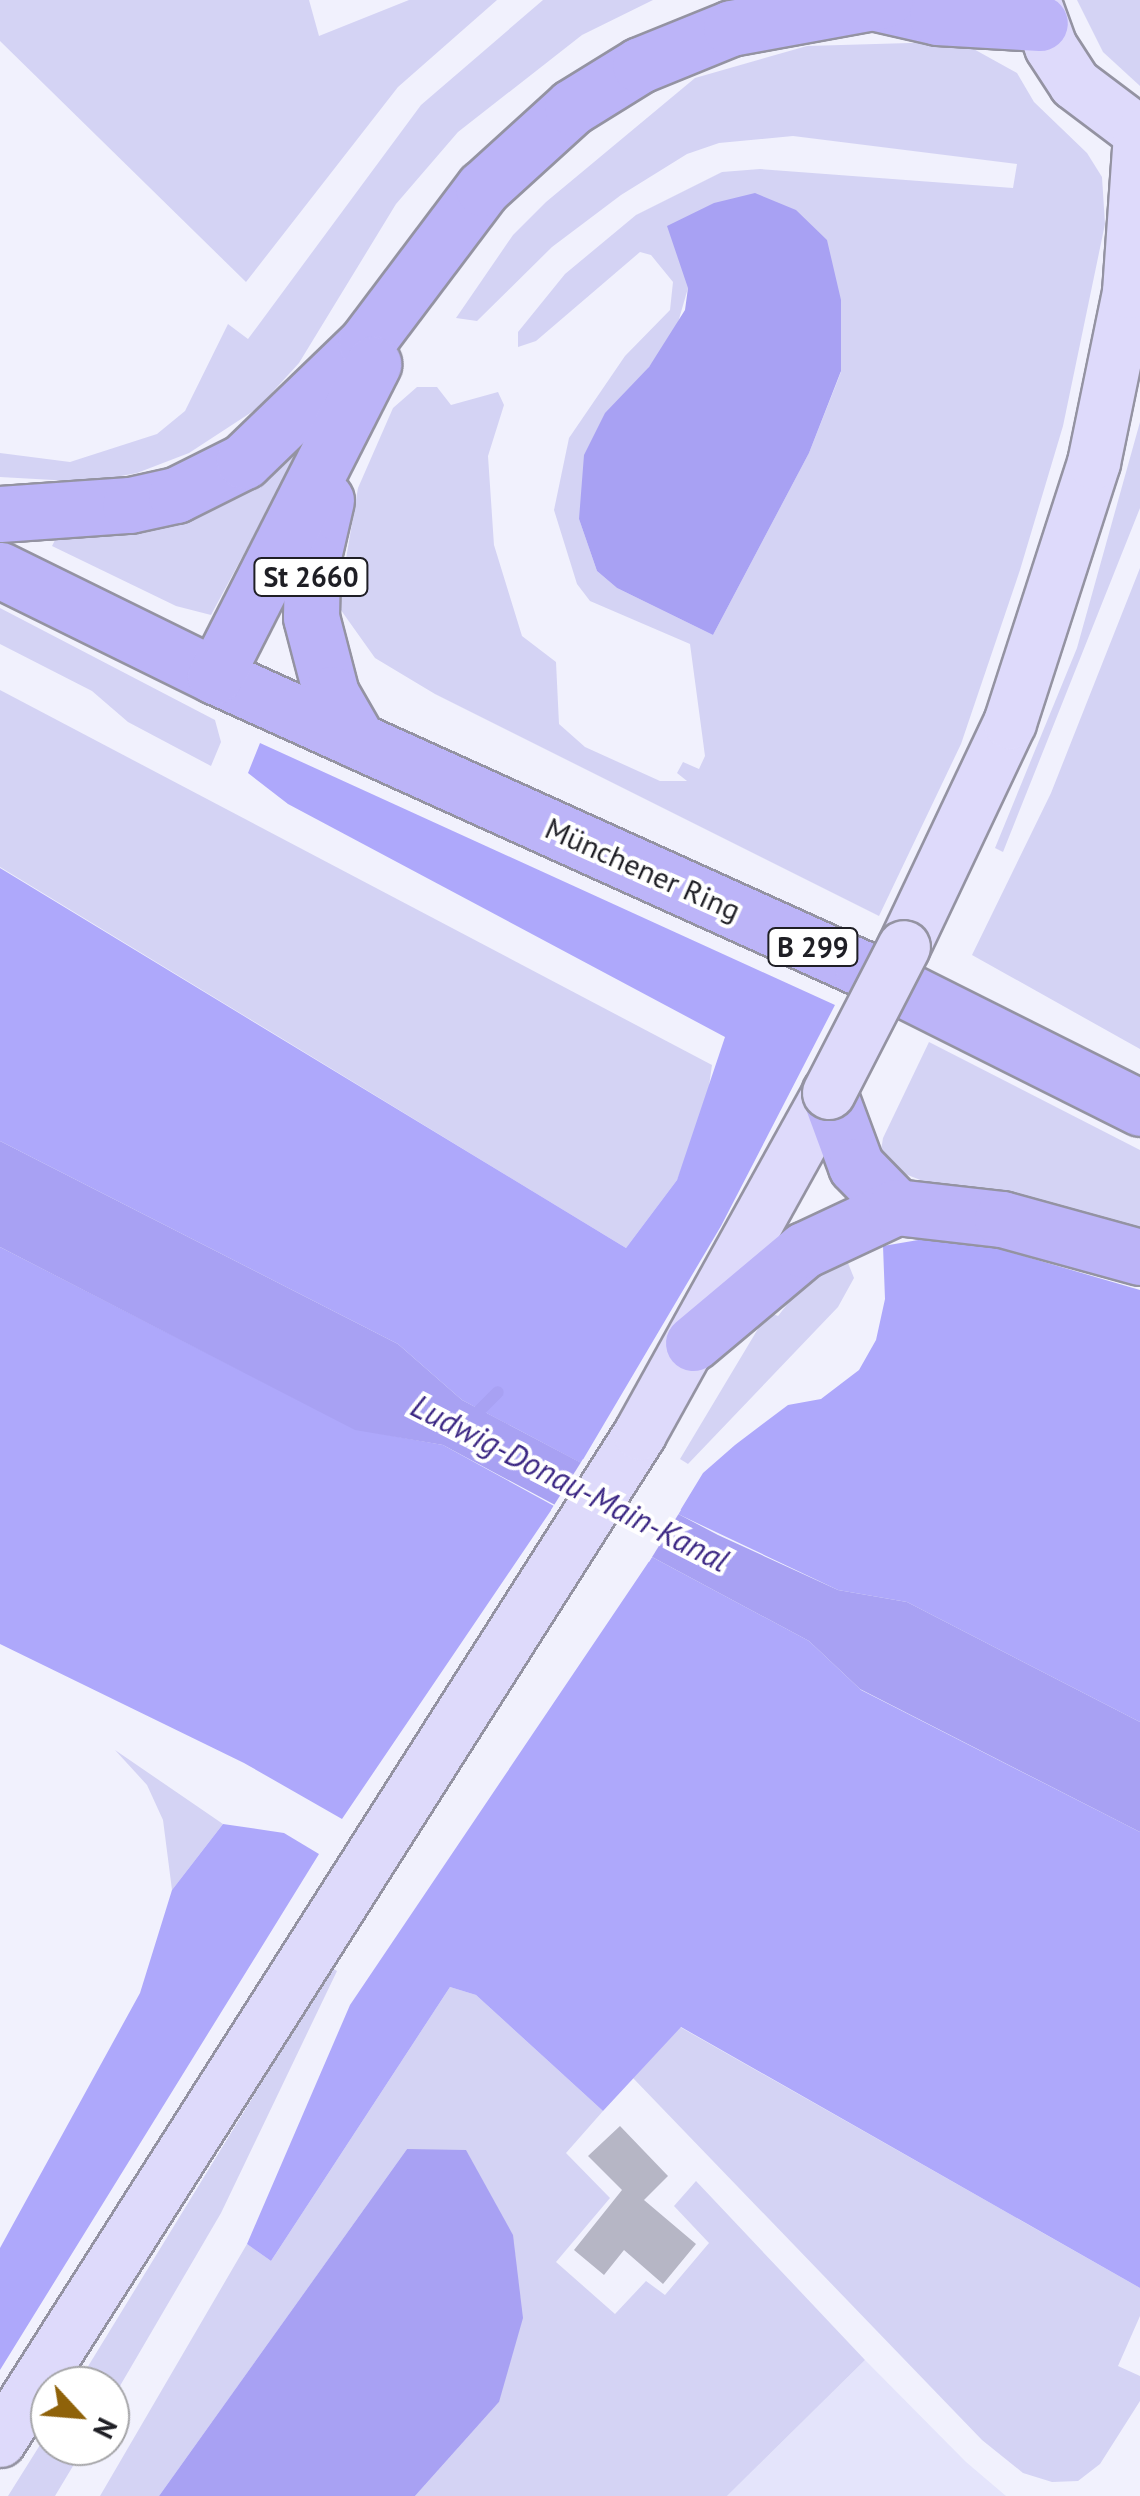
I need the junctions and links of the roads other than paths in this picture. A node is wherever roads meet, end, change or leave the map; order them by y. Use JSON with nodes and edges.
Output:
{"nodes":[{"id":1,"x":880,"y":2,"type":"edge"},
{"id":2,"x":1037,"y":11,"type":"edge"},
{"id":3,"x":1140,"y":134,"type":"edge"},
{"id":4,"x":434,"y":252,"type":"junction"},
{"id":5,"x":1140,"y":318,"type":"edge"},
{"id":6,"x":1116,"y":371,"type":"junction"},
{"id":7,"x":350,"y":407,"type":"junction"},
{"id":8,"x":0,"y":514,"type":"edge"},
{"id":9,"x":0,"y":570,"type":"edge"},
{"id":10,"x":216,"y":676,"type":"junction"},
{"id":11,"x":358,"y":740,"type":"junction"},
{"id":12,"x":829,"y":1093,"type":"junction"},
{"id":13,"x":1140,"y":1108,"type":"edge"},
{"id":14,"x":896,"y":1207,"type":"junction"},
{"id":15,"x":1140,"y":1257,"type":"edge"},
{"id":16,"x":693,"y":1343,"type":"junction"},
{"id":17,"x":0,"y":2441,"type":"edge"}],
"edges":[{"from":1,"to":2,"type":"main road"},
{"from":1,"to":4,"type":"main road","number":"St 2660"},
{"from":2,"to":3,"type":"main road"},
{"from":3,"to":6,"type":"main road"},
{"from":4,"to":7,"type":"main road","number":"St 2660"},
{"from":4,"to":8,"type":"main road"},
{"from":5,"to":6,"type":"main road"},
{"from":6,"to":12,"type":"main road","bridge":true},
{"from":7,"to":10,"type":"main road","number":"St 2660"},
{"from":7,"to":11,"type":"main road","number":"St 2660"},
{"from":9,"to":10,"type":"main road","number":"B 299"},
{"from":10,"to":11,"type":"main road","number":"B 299"},
{"from":11,"to":13,"type":"main road","name":"Münchener Ring","number":"B 299"},
{"from":12,"to":14,"type":"main road"},
{"from":12,"to":16,"type":"main road"},
{"from":14,"to":15,"type":"main road"},
{"from":14,"to":16,"type":"main road"},
{"from":16,"to":17,"type":"main road"}]}
